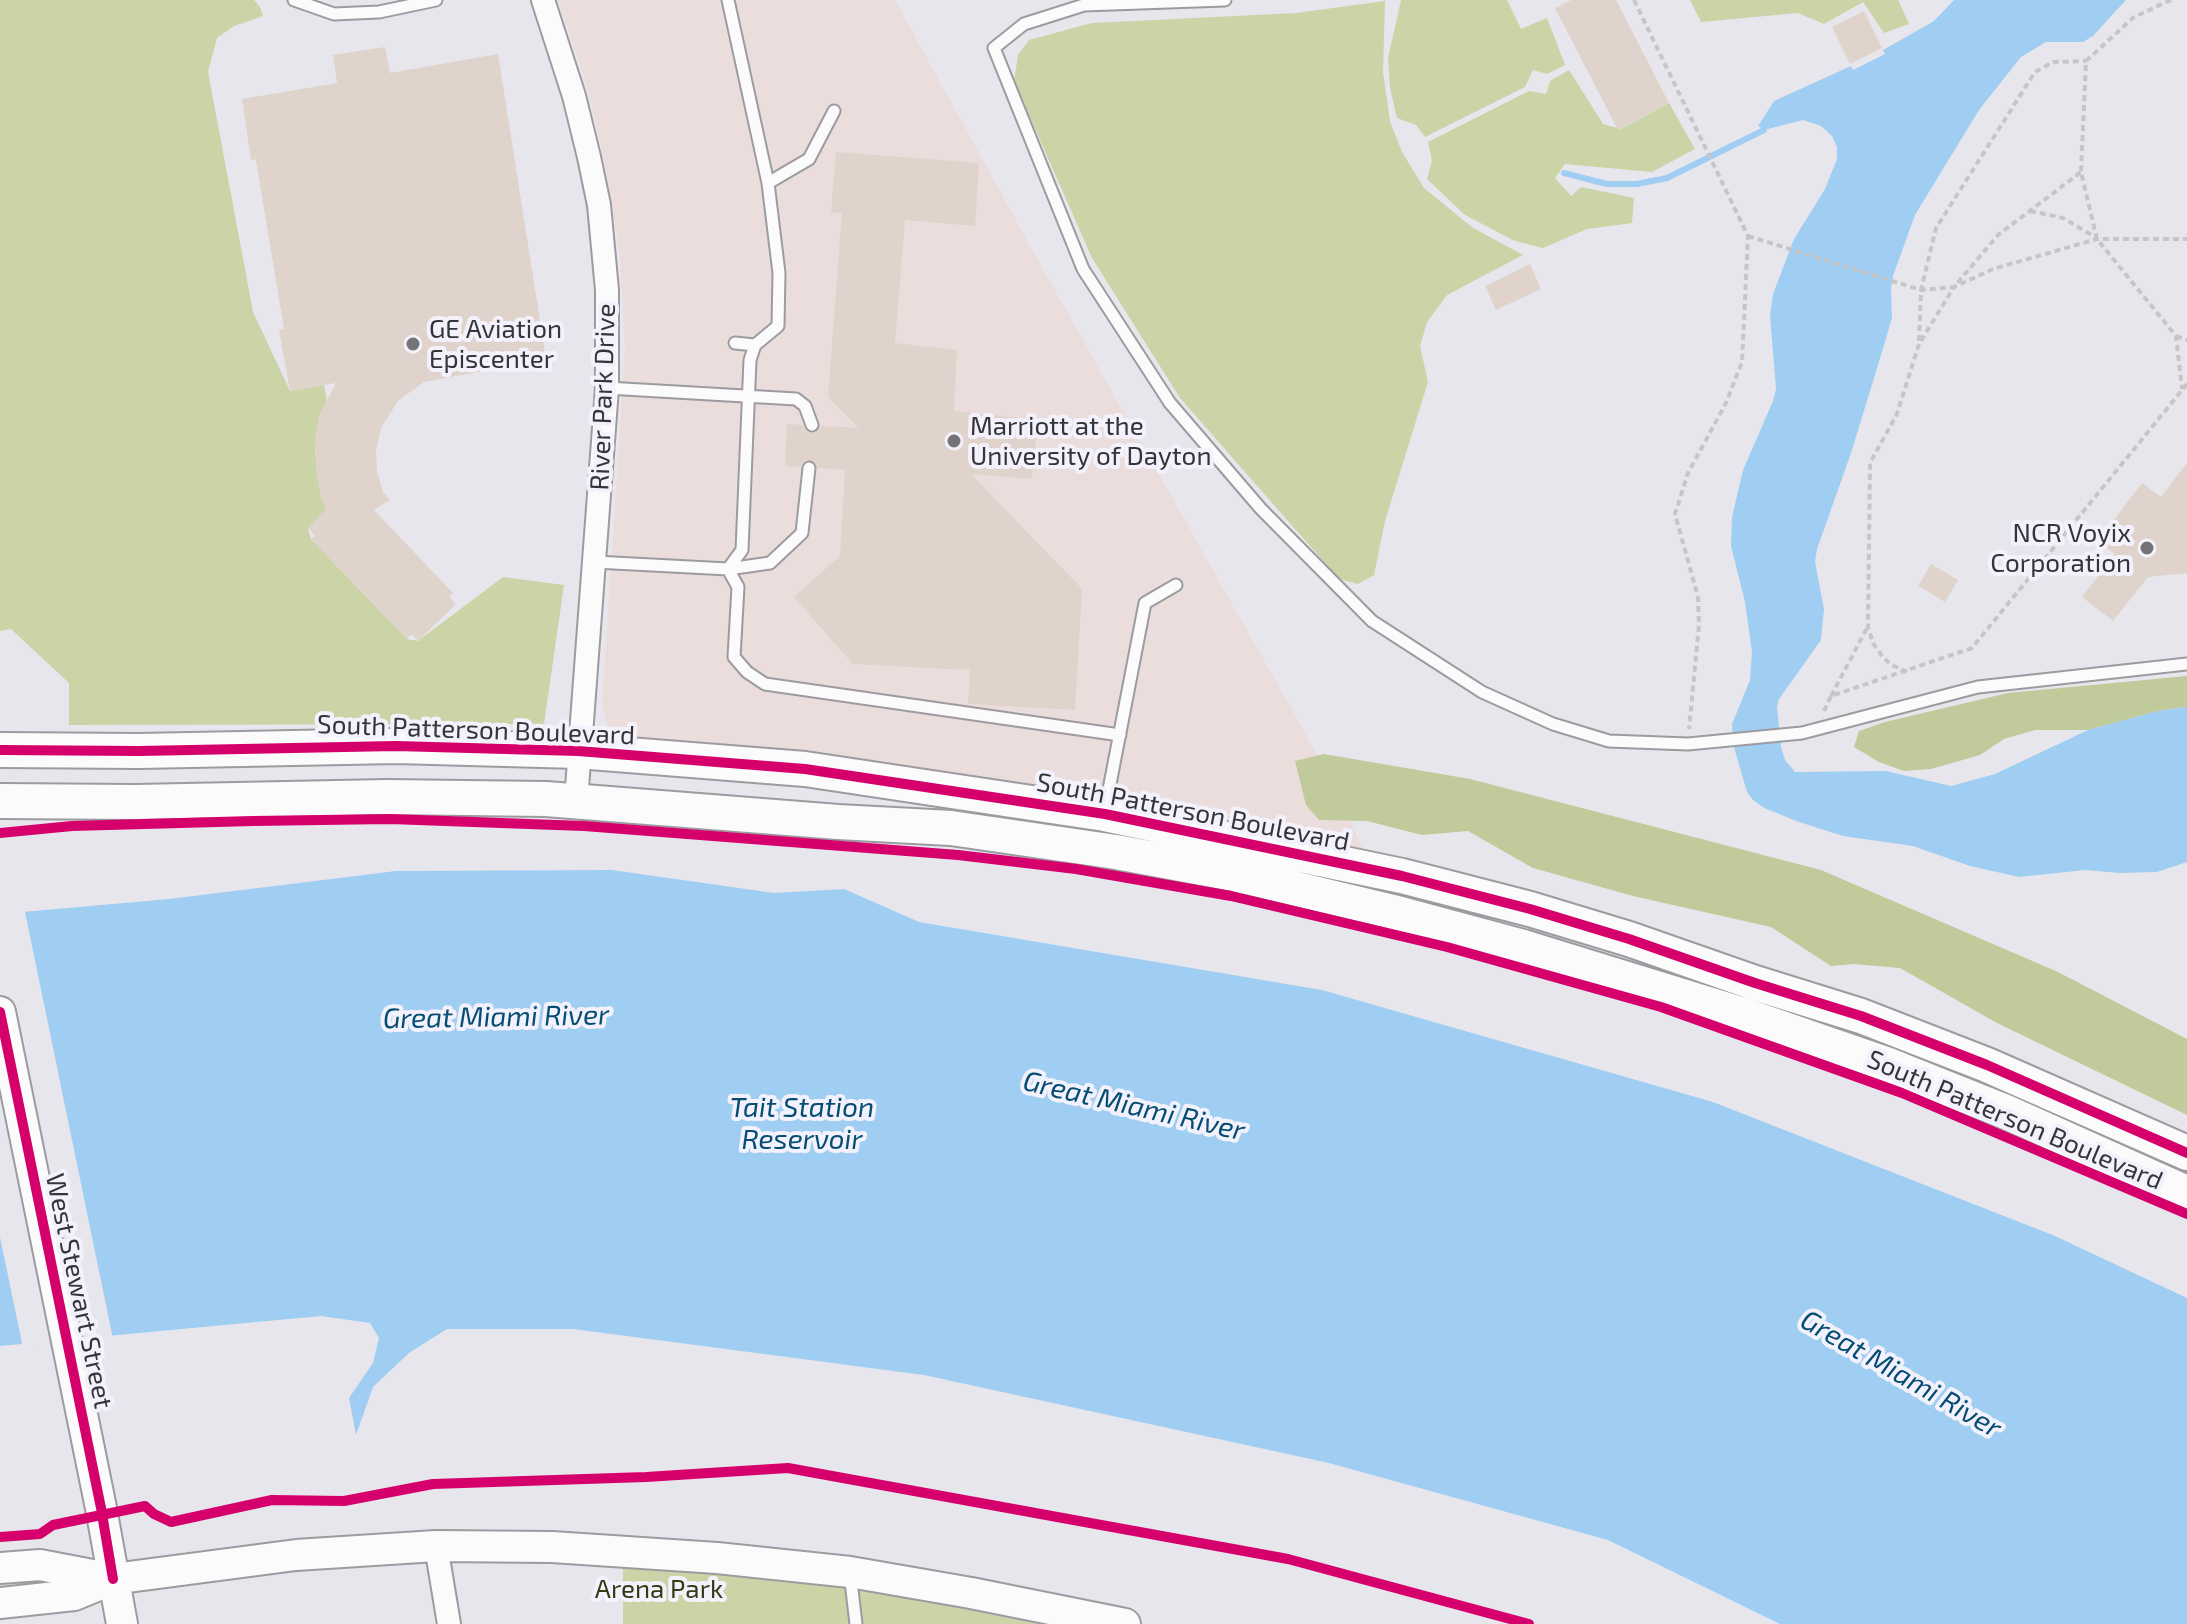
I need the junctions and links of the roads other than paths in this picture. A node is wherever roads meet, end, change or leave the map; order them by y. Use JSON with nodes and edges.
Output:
{"nodes":[{"id":1,"x":294,"y":0,"type":"edge"},
{"id":2,"x":436,"y":0,"type":"edge"},
{"id":3,"x":543,"y":0,"type":"edge"},
{"id":4,"x":728,"y":0,"type":"edge"},
{"id":5,"x":1225,"y":0,"type":"edge"},
{"id":6,"x":834,"y":111,"type":"dead end"},
{"id":7,"x":768,"y":183,"type":"junction"},
{"id":8,"x":735,"y":343,"type":"dead end"},
{"id":9,"x":755,"y":345,"type":"junction"},
{"id":10,"x":607,"y":388,"type":"junction"},
{"id":11,"x":749,"y":397,"type":"junction"},
{"id":12,"x":812,"y":425,"type":"dead end"},
{"id":13,"x":809,"y":468,"type":"dead end"},
{"id":14,"x":595,"y":562,"type":"junction"},
{"id":15,"x":728,"y":569,"type":"junction"},
{"id":16,"x":1176,"y":585,"type":"dead end"},
{"id":17,"x":2187,"y":664,"type":"edge"},
{"id":18,"x":1120,"y":735,"type":"junction"},
{"id":19,"x":0,"y":750,"type":"edge"},
{"id":20,"x":578,"y":751,"type":"junction"},
{"id":21,"x":0,"y":801,"type":"edge"},
{"id":22,"x":576,"y":801,"type":"junction"},
{"id":23,"x":1091,"y":819,"type":"junction"},
{"id":24,"x":0,"y":1012,"type":"edge"},
{"id":25,"x":2187,"y":1153,"type":"edge"},
{"id":26,"x":2187,"y":1193,"type":"edge"},
{"id":27,"x":436,"y":1546,"type":"junction"},
{"id":28,"x":0,"y":1568,"type":"edge"},
{"id":29,"x":850,"y":1572,"type":"junction"},
{"id":30,"x":113,"y":1579,"type":"junction"},
{"id":31,"x":0,"y":1603,"type":"edge"},
{"id":32,"x":122,"y":1624,"type":"edge"},
{"id":33,"x":449,"y":1624,"type":"edge"},
{"id":34,"x":856,"y":1624,"type":"edge"},
{"id":35,"x":1125,"y":1624,"type":"edge"}],
"edges":[{"from":1,"to":2,"type":"lane"},
{"from":3,"to":10,"type":"street","name":"River Park Drive"},
{"from":4,"to":7,"type":"lane"},
{"from":5,"to":17,"type":"lane"},
{"from":6,"to":7,"type":"lane"},
{"from":7,"to":9,"type":"lane"},
{"from":8,"to":9,"type":"lane"},
{"from":9,"to":11,"type":"lane"},
{"from":10,"to":11,"type":"lane"},
{"from":10,"to":14,"type":"street","name":"River Park Drive"},
{"from":11,"to":12,"type":"lane"},
{"from":11,"to":15,"type":"lane"},
{"from":13,"to":15,"type":"lane"},
{"from":14,"to":15,"type":"lane"},
{"from":14,"to":20,"type":"street","name":"River Park Drive"},
{"from":15,"to":18,"type":"lane"},
{"from":16,"to":18,"type":"lane"},
{"from":18,"to":23,"type":"lane"},
{"from":19,"to":20,"type":"main road","name":"South Patterson Boulevard"},
{"from":20,"to":22,"type":"street","name":"River Park Drive"},
{"from":20,"to":23,"type":"main road","name":"South Patterson Boulevard"},
{"from":21,"to":22,"type":"main road","name":"South Patterson Boulevard"},
{"from":22,"to":26,"type":"main road","name":"South Patterson Boulevard"},
{"from":23,"to":25,"type":"main road","name":"South Patterson Boulevard"},
{"from":24,"to":30,"type":"main road","name":"West Stewart Street"},
{"from":27,"to":29,"type":"main road"},
{"from":27,"to":30,"type":"main road"},
{"from":27,"to":33,"type":"street"},
{"from":28,"to":30,"type":"main road"},
{"from":29,"to":34,"type":"lane"},
{"from":29,"to":35,"type":"main road"},
{"from":30,"to":31,"type":"main road"},
{"from":30,"to":32,"type":"main road","name":"West Stewart Street"}]}
